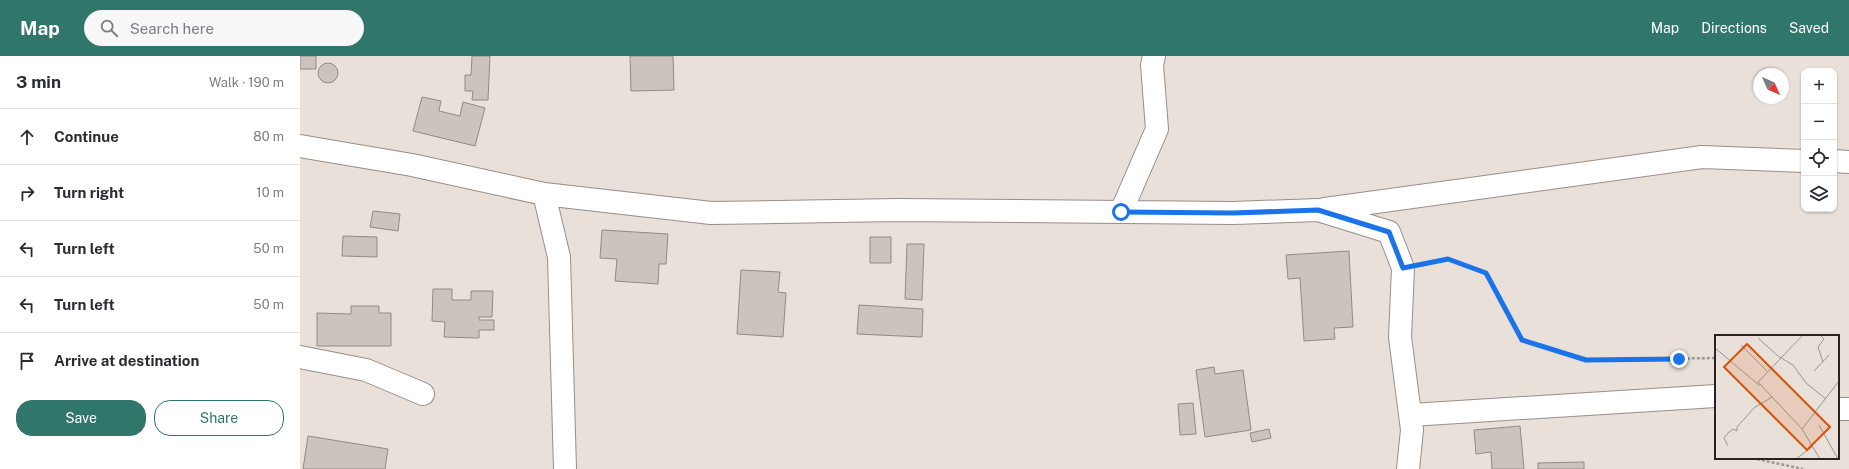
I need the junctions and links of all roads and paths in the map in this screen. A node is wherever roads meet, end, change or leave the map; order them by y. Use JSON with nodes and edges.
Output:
{"nodes":[{"id":1,"x":1154,"y":56,"type":"edge"},
{"id":2,"x":300,"y":146,"type":"edge"},
{"id":3,"x":1801,"y":160,"type":"edge"},
{"id":4,"x":1837,"y":162,"type":"edge"},
{"id":5,"x":1849,"y":162,"type":"edge"},
{"id":6,"x":544,"y":194,"type":"junction"},
{"id":7,"x":1318,"y":210,"type":"junction"},
{"id":8,"x":1121,"y":212,"type":"junction"},
{"id":9,"x":1403,"y":268,"type":"junction"},
{"id":10,"x":300,"y":357,"type":"edge"},
{"id":11,"x":1715,"y":358,"type":"edge"},
{"id":12,"x":423,"y":394,"type":"dead end"},
{"id":13,"x":1715,"y":396,"type":"edge"},
{"id":14,"x":1411,"y":415,"type":"junction"},
{"id":15,"x":1757,"y":459,"type":"edge"},
{"id":16,"x":565,"y":469,"type":"edge"},
{"id":17,"x":1408,"y":469,"type":"edge"},
{"id":18,"x":1804,"y":469,"type":"edge"}],
"edges":[{"from":1,"to":8,"type":"street"},
{"from":2,"to":6,"type":"street"},
{"from":3,"to":7,"type":"street"},
{"from":4,"to":5,"type":"street"},
{"from":6,"to":8,"type":"street"},
{"from":6,"to":16,"type":"street"},
{"from":7,"to":8,"type":"street"},
{"from":7,"to":9,"type":"street"},
{"from":9,"to":11,"type":"path"},
{"from":9,"to":14,"type":"street"},
{"from":10,"to":12,"type":"street"},
{"from":13,"to":14,"type":"street"},
{"from":14,"to":17,"type":"street"},
{"from":15,"to":18,"type":"path"}]}
